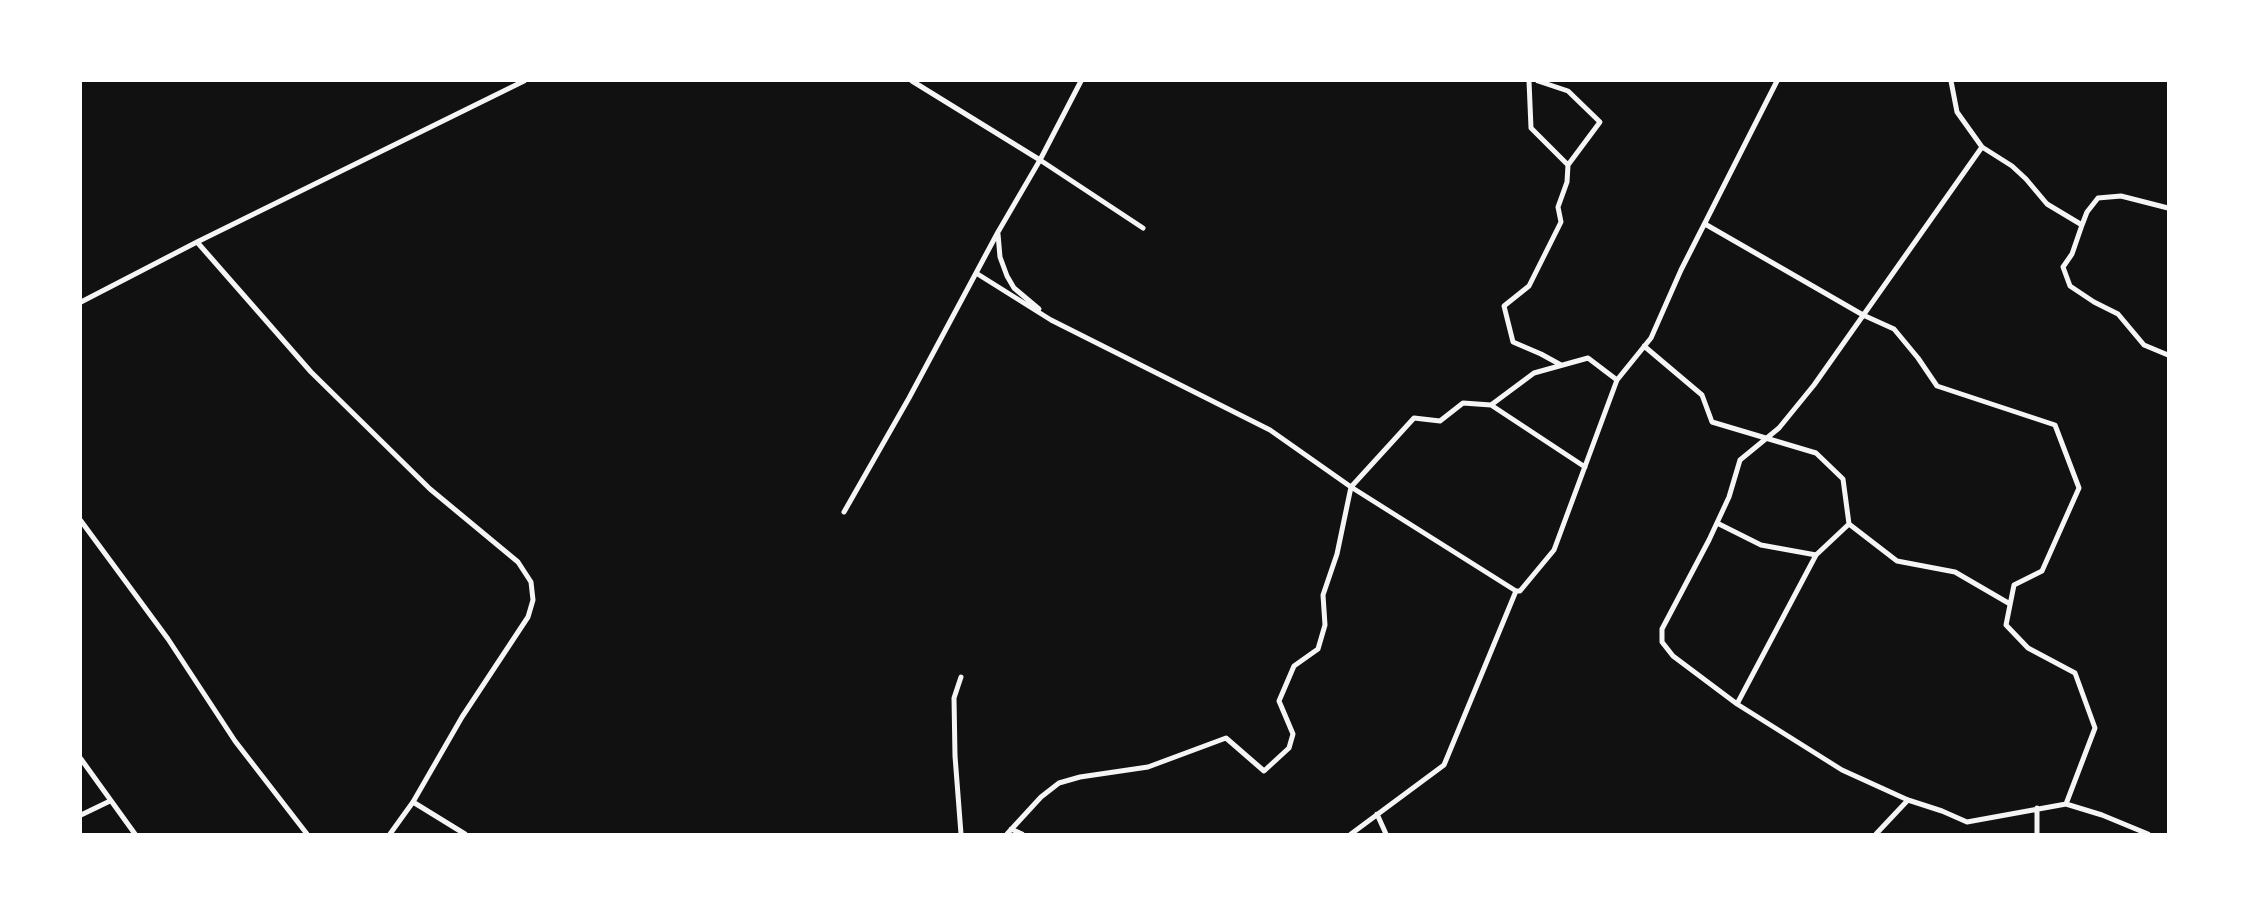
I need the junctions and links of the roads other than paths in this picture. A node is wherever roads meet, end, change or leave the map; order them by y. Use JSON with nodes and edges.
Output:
{"nodes":[{"id":1,"x":524,"y":81,"type":"edge"},
{"id":2,"x":912,"y":81,"type":"edge"},
{"id":3,"x":1081,"y":81,"type":"edge"},
{"id":4,"x":1529,"y":81,"type":"edge"},
{"id":5,"x":1538,"y":81,"type":"edge"},
{"id":6,"x":1770,"y":81,"type":"edge"},
{"id":7,"x":1951,"y":81,"type":"edge"},
{"id":8,"x":1776,"y":84,"type":"edge"},
{"id":9,"x":1982,"y":147,"type":"junction"},
{"id":10,"x":1040,"y":160,"type":"junction"},
{"id":11,"x":1568,"y":165,"type":"junction"},
{"id":12,"x":2168,"y":208,"type":"edge"},
{"id":13,"x":1705,"y":224,"type":"junction"},
{"id":14,"x":2082,"y":225,"type":"junction"},
{"id":15,"x":1143,"y":228,"type":"dead end"},
{"id":16,"x":998,"y":232,"type":"junction"},
{"id":17,"x":196,"y":242,"type":"junction"},
{"id":18,"x":976,"y":273,"type":"junction"},
{"id":19,"x":81,"y":302,"type":"edge"},
{"id":20,"x":1863,"y":315,"type":"junction"},
{"id":21,"x":1051,"y":320,"type":"junction"},
{"id":22,"x":1644,"y":346,"type":"junction"},
{"id":23,"x":2168,"y":355,"type":"edge"},
{"id":24,"x":1561,"y":365,"type":"junction"},
{"id":25,"x":1617,"y":380,"type":"junction"},
{"id":26,"x":1491,"y":405,"type":"junction"},
{"id":27,"x":1765,"y":439,"type":"junction"},
{"id":28,"x":1585,"y":467,"type":"junction"},
{"id":29,"x":1352,"y":487,"type":"junction"},
{"id":30,"x":844,"y":512,"type":"dead end"},
{"id":31,"x":81,"y":521,"type":"edge"},
{"id":32,"x":1717,"y":523,"type":"junction"},
{"id":33,"x":1849,"y":524,"type":"junction"},
{"id":34,"x":1816,"y":555,"type":"junction"},
{"id":35,"x":1516,"y":591,"type":"junction"},
{"id":36,"x":2010,"y":604,"type":"junction"},
{"id":37,"x":961,"y":677,"type":"dead end"},
{"id":38,"x":1737,"y":704,"type":"junction"},
{"id":39,"x":81,"y":759,"type":"edge"},
{"id":40,"x":1908,"y":800,"type":"junction"},
{"id":41,"x":110,"y":801,"type":"junction"},
{"id":42,"x":412,"y":802,"type":"junction"},
{"id":43,"x":2066,"y":804,"type":"junction"},
{"id":44,"x":2037,"y":808,"type":"junction"},
{"id":45,"x":1377,"y":814,"type":"junction"},
{"id":46,"x":81,"y":815,"type":"edge"},
{"id":47,"x":1009,"y":832,"type":"edge"},
{"id":48,"x":135,"y":834,"type":"edge"},
{"id":49,"x":308,"y":834,"type":"edge"},
{"id":50,"x":390,"y":834,"type":"edge"},
{"id":51,"x":465,"y":834,"type":"edge"},
{"id":52,"x":961,"y":834,"type":"edge"},
{"id":53,"x":1022,"y":834,"type":"edge"},
{"id":54,"x":1351,"y":834,"type":"edge"},
{"id":55,"x":1386,"y":834,"type":"edge"},
{"id":56,"x":1876,"y":834,"type":"edge"},
{"id":57,"x":2037,"y":834,"type":"edge"},
{"id":58,"x":2148,"y":834,"type":"edge"}],
"edges":[{"from":1,"to":17,"type":"street"},
{"from":2,"to":10,"type":"street"},
{"from":3,"to":10,"type":"street"},
{"from":4,"to":11,"type":"street"},
{"from":5,"to":11,"type":"street"},
{"from":6,"to":8,"type":"street"},
{"from":7,"to":9,"type":"street"},
{"from":8,"to":13,"type":"street"},
{"from":9,"to":14,"type":"street"},
{"from":9,"to":20,"type":"street"},
{"from":10,"to":15,"type":"street"},
{"from":10,"to":16,"type":"street"},
{"from":11,"to":24,"type":"street"},
{"from":12,"to":14,"type":"street"},
{"from":13,"to":20,"type":"street"},
{"from":13,"to":22,"type":"street"},
{"from":14,"to":23,"type":"street"},
{"from":16,"to":18,"type":"street"},
{"from":16,"to":21,"type":"street"},
{"from":17,"to":19,"type":"street"},
{"from":17,"to":42,"type":"street"},
{"from":18,"to":21,"type":"street"},
{"from":18,"to":30,"type":"street"},
{"from":20,"to":27,"type":"street"},
{"from":20,"to":36,"type":"street"},
{"from":21,"to":29,"type":"street"},
{"from":22,"to":25,"type":"street"},
{"from":22,"to":27,"type":"street"},
{"from":24,"to":25,"type":"street"},
{"from":24,"to":26,"type":"street"},
{"from":25,"to":28,"type":"street"},
{"from":26,"to":28,"type":"street"},
{"from":26,"to":29,"type":"street"},
{"from":27,"to":32,"type":"street"},
{"from":27,"to":33,"type":"street"},
{"from":28,"to":35,"type":"street"},
{"from":29,"to":35,"type":"street"},
{"from":29,"to":47,"type":"street"},
{"from":31,"to":49,"type":"street"},
{"from":32,"to":34,"type":"street"},
{"from":32,"to":38,"type":"street"},
{"from":33,"to":34,"type":"street"},
{"from":33,"to":36,"type":"street"},
{"from":34,"to":38,"type":"street"},
{"from":35,"to":45,"type":"street"},
{"from":36,"to":43,"type":"street"},
{"from":37,"to":52,"type":"street"},
{"from":38,"to":40,"type":"street"},
{"from":39,"to":41,"type":"street"},
{"from":40,"to":44,"type":"street"},
{"from":40,"to":56,"type":"street"},
{"from":41,"to":46,"type":"street"},
{"from":41,"to":48,"type":"street"},
{"from":42,"to":50,"type":"street"},
{"from":42,"to":51,"type":"street"},
{"from":43,"to":44,"type":"street"},
{"from":43,"to":58,"type":"street"},
{"from":44,"to":57,"type":"street"},
{"from":45,"to":54,"type":"street"},
{"from":45,"to":55,"type":"street"},
{"from":47,"to":53,"type":"street"}]}
